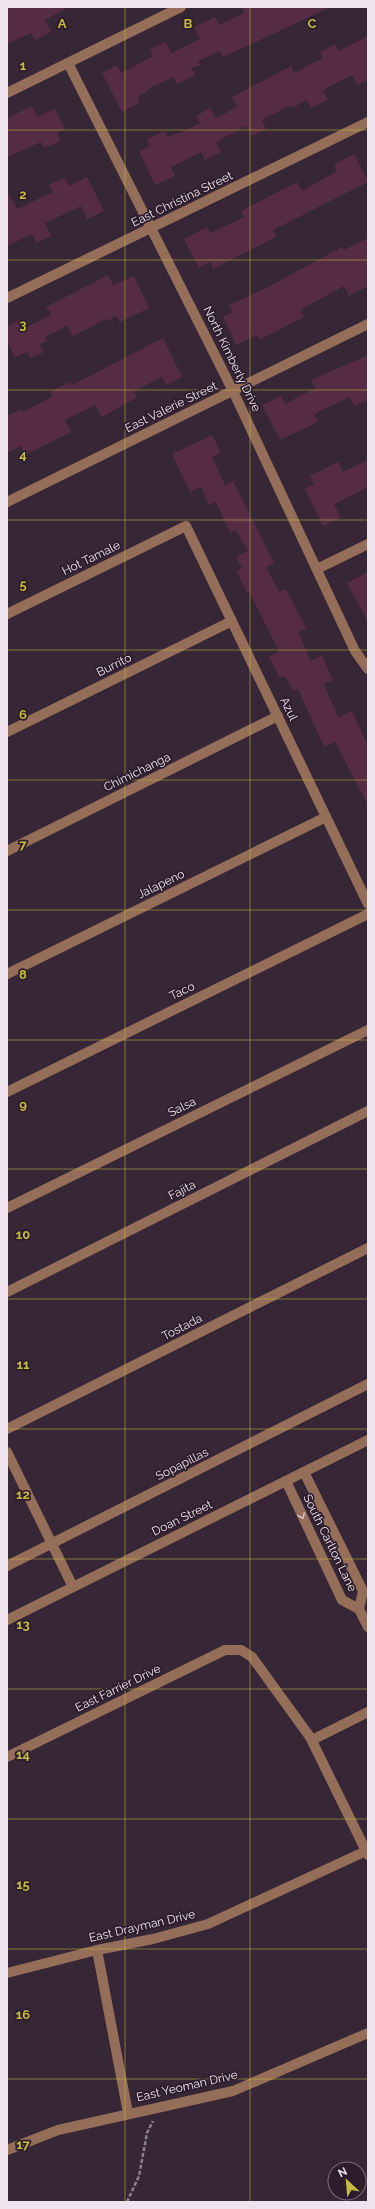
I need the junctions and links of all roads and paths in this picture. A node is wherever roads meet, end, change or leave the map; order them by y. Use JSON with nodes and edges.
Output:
{"nodes":[{"id":1,"x":181,"y":7,"type":"edge"},
{"id":2,"x":68,"y":63,"type":"junction"},
{"id":3,"x":7,"y":93,"type":"edge"},
{"id":4,"x":368,"y":122,"type":"edge"},
{"id":5,"x":152,"y":228,"type":"junction"},
{"id":6,"x":7,"y":298,"type":"edge"},
{"id":7,"x":368,"y":324,"type":"edge"},
{"id":8,"x":233,"y":391,"type":"junction"},
{"id":9,"x":7,"y":502,"type":"edge"},
{"id":10,"x":186,"y":526,"type":"joint"},
{"id":11,"x":368,"y":544,"type":"edge"},
{"id":12,"x":317,"y":569,"type":"junction"},
{"id":13,"x":7,"y":614,"type":"edge"},
{"id":14,"x":232,"y":621,"type":"junction"},
{"id":15,"x":368,"y":669,"type":"edge"},
{"id":16,"x":278,"y":716,"type":"junction"},
{"id":17,"x":7,"y":732,"type":"edge"},
{"id":18,"x":326,"y":817,"type":"junction"},
{"id":19,"x":7,"y":851,"type":"edge"},
{"id":20,"x":368,"y":904,"type":"edge"},
{"id":21,"x":368,"y":914,"type":"edge"},
{"id":22,"x":7,"y":974,"type":"edge"},
{"id":23,"x":368,"y":1030,"type":"edge"},
{"id":24,"x":7,"y":1092,"type":"edge"},
{"id":25,"x":368,"y":1111,"type":"edge"},
{"id":26,"x":7,"y":1208,"type":"edge"},
{"id":27,"x":368,"y":1248,"type":"edge"},
{"id":28,"x":7,"y":1292,"type":"edge"},
{"id":29,"x":368,"y":1384,"type":"edge"},
{"id":30,"x":7,"y":1429,"type":"edge"},
{"id":31,"x":368,"y":1440,"type":"edge"},
{"id":32,"x":7,"y":1452,"type":"edge"},
{"id":33,"x":304,"y":1472,"type":"junction"},
{"id":34,"x":286,"y":1481,"type":"junction"},
{"id":35,"x":51,"y":1544,"type":"junction"},
{"id":36,"x":7,"y":1566,"type":"edge"},
{"id":37,"x":73,"y":1587,"type":"junction"},
{"id":38,"x":359,"y":1609,"type":"junction"},
{"id":39,"x":7,"y":1620,"type":"edge"},
{"id":40,"x":368,"y":1627,"type":"edge"},
{"id":41,"x":368,"y":1712,"type":"edge"},
{"id":42,"x":312,"y":1740,"type":"junction"},
{"id":43,"x":7,"y":1757,"type":"edge"},
{"id":44,"x":367,"y":1853,"type":"edge"},
{"id":45,"x":97,"y":1950,"type":"junction"},
{"id":46,"x":7,"y":1973,"type":"edge"},
{"id":47,"x":368,"y":2033,"type":"edge"},
{"id":48,"x":160,"y":2106,"type":"junction"},
{"id":49,"x":128,"y":2113,"type":"junction"},
{"id":50,"x":7,"y":2150,"type":"edge"},
{"id":51,"x":127,"y":2202,"type":"edge"}],
"edges":[{"from":1,"to":2,"type":"street"},
{"from":2,"to":3,"type":"street"},
{"from":2,"to":5,"type":"street","name":"North Kimberly Drive"},
{"from":4,"to":5,"type":"street","name":"East Christina Street"},
{"from":5,"to":6,"type":"street","name":"East Christina Street"},
{"from":5,"to":8,"type":"street","name":"North Kimberly Drive"},
{"from":7,"to":8,"type":"street","name":"East Valerie Street"},
{"from":8,"to":9,"type":"street","name":"East Valerie Street"},
{"from":8,"to":12,"type":"street","name":"North Kimberly Drive"},
{"from":10,"to":13,"type":"street","name":"Hot Tamale"},
{"from":10,"to":14,"type":"street","name":"Azul"},
{"from":11,"to":12,"type":"street"},
{"from":12,"to":15,"type":"street","name":"North Kimberly Drive"},
{"from":14,"to":16,"type":"street","name":"Azul"},
{"from":14,"to":17,"type":"street","name":"Burrito"},
{"from":16,"to":18,"type":"street","name":"Azul"},
{"from":16,"to":19,"type":"street","name":"Chimichanga"},
{"from":18,"to":20,"type":"street","name":"Azul"},
{"from":18,"to":22,"type":"street","name":"Jalapeno"},
{"from":21,"to":24,"type":"street","name":"Taco"},
{"from":23,"to":26,"type":"street","name":"Salsa"},
{"from":25,"to":28,"type":"street","name":"Fajita"},
{"from":27,"to":30,"type":"street","name":"Tostada"},
{"from":29,"to":35,"type":"street","name":"Sopapillas"},
{"from":31,"to":33,"type":"street","name":"Doan Street"},
{"from":32,"to":35,"type":"street"},
{"from":33,"to":34,"type":"street","name":"Doan Street"},
{"from":33,"to":38,"type":"street","name":"South Carlton Lane"},
{"from":34,"to":37,"type":"street","name":"Doan Street"},
{"from":34,"to":38,"type":"street","name":"South Carlton Lane","one_way":true},
{"from":35,"to":36,"type":"street","name":"Sopapillas"},
{"from":35,"to":37,"type":"street"},
{"from":37,"to":39,"type":"street","name":"Doan Street"},
{"from":38,"to":40,"type":"street"},
{"from":41,"to":42,"type":"street"},
{"from":42,"to":43,"type":"street","name":"East Farrier Drive"},
{"from":42,"to":44,"type":"street"},
{"from":44,"to":45,"type":"street","name":"East Drayman Drive"},
{"from":45,"to":46,"type":"street","name":"East Drayman Drive"},
{"from":45,"to":49,"type":"street"},
{"from":47,"to":48,"type":"street","name":"East Yeoman Drive"},
{"from":48,"to":49,"type":"street","name":"East Yeoman Drive"},
{"from":48,"to":51,"type":"path"},
{"from":49,"to":50,"type":"street","name":"East Yeoman Drive"}]}
